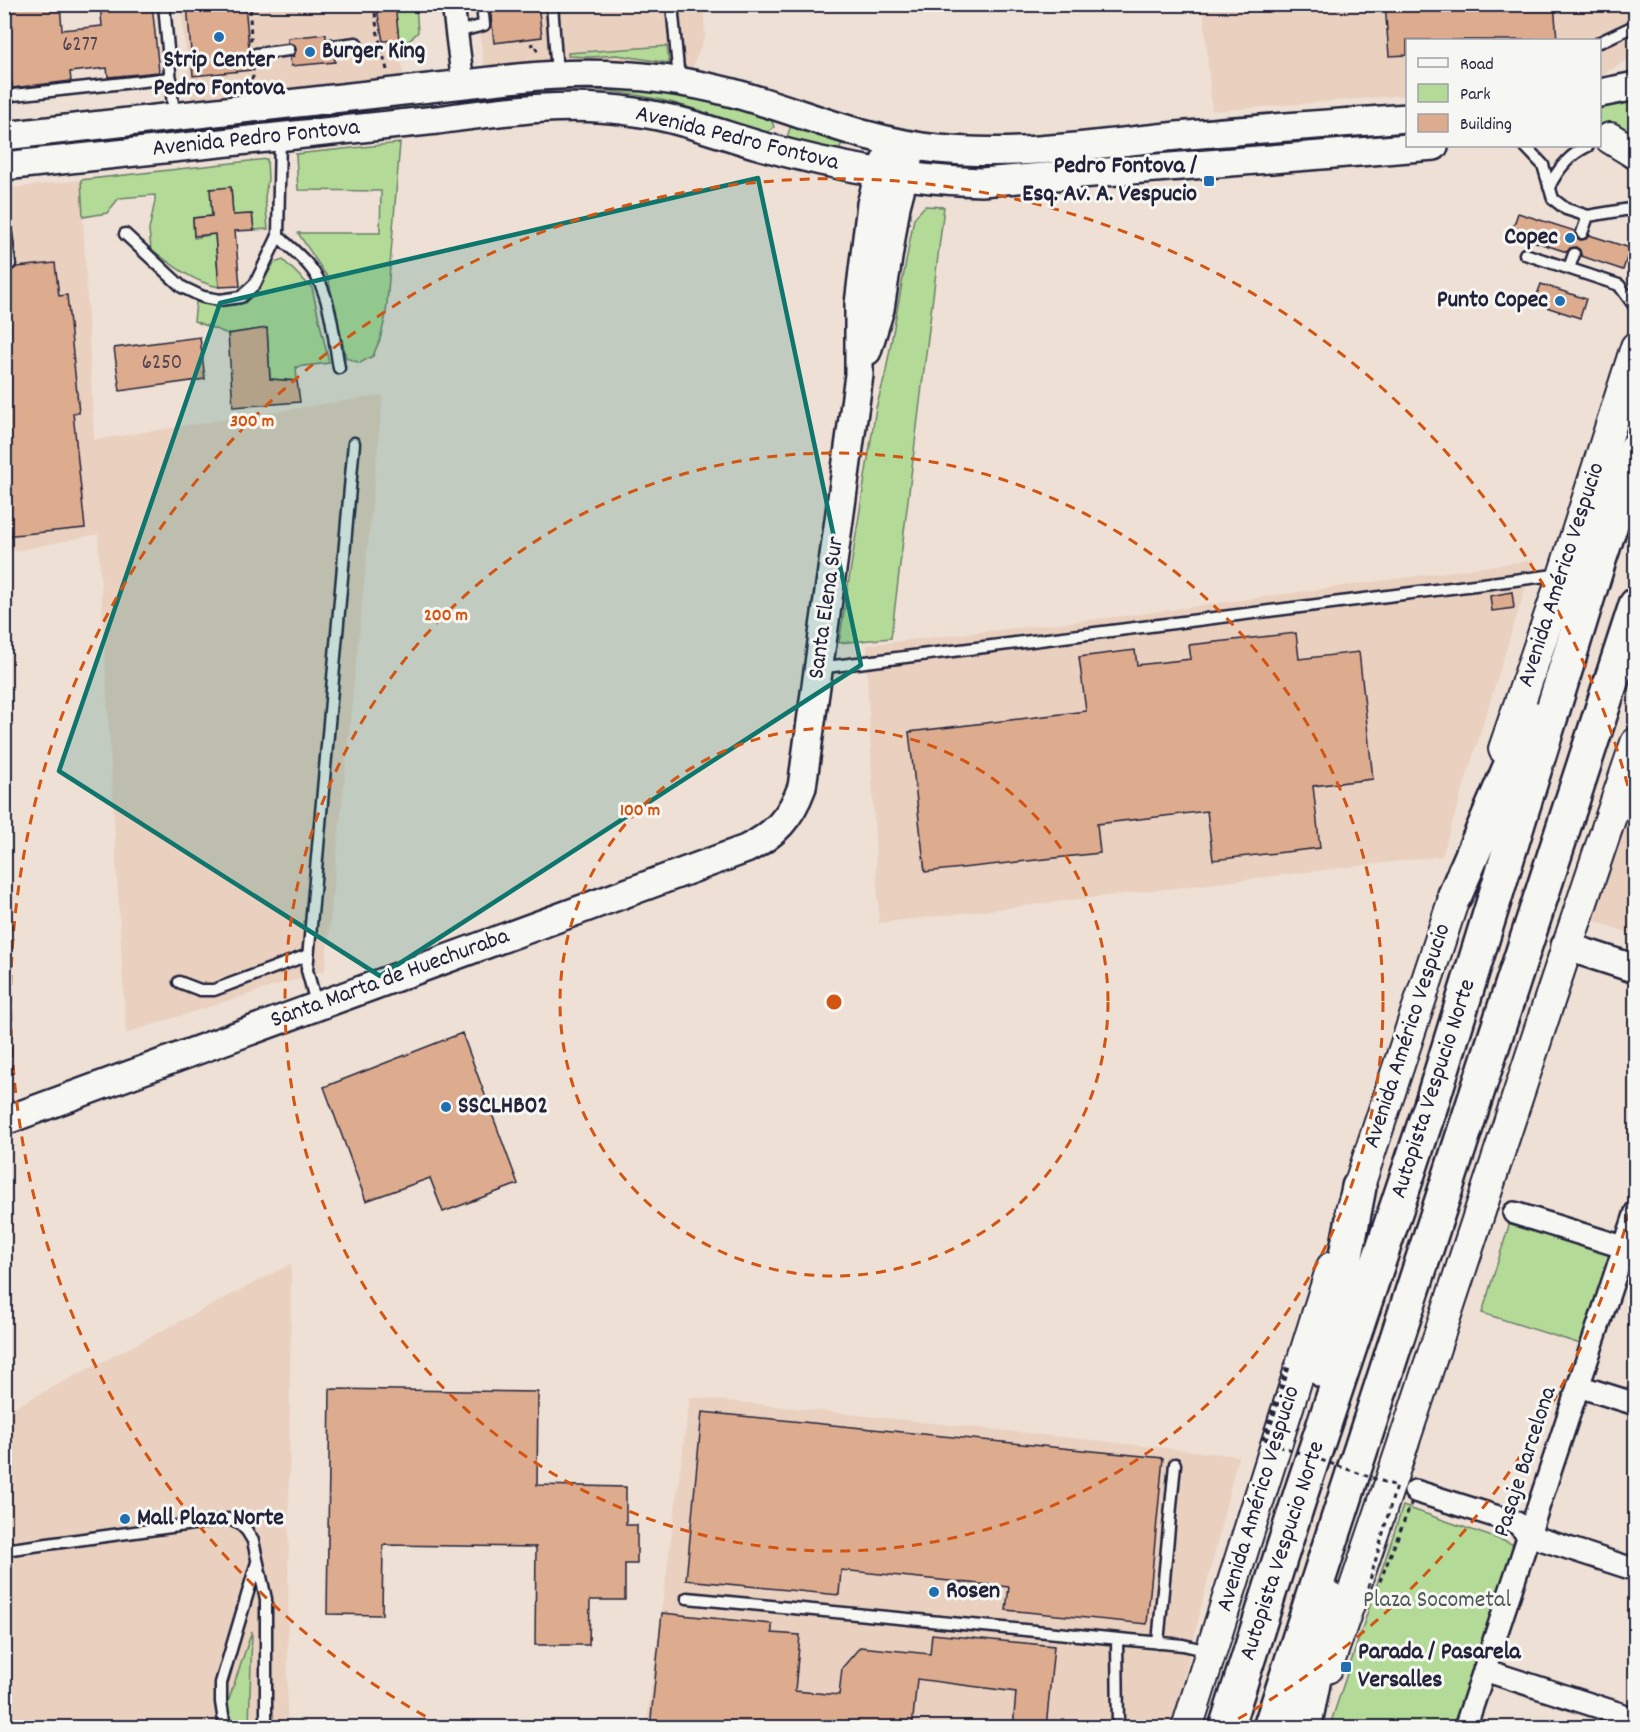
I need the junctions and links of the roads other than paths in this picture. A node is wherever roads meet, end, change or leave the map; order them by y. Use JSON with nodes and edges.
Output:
{"nodes":[{"id":1,"x":164,"y":4,"type":"edge"},
{"id":2,"x":453,"y":4,"type":"edge"},
{"id":3,"x":482,"y":4,"type":"edge"},
{"id":4,"x":552,"y":4,"type":"edge"},
{"id":5,"x":672,"y":4,"type":"edge"},
{"id":6,"x":1635,"y":25,"type":"edge"},
{"id":7,"x":457,"y":32,"type":"junction"},
{"id":8,"x":1601,"y":41,"type":"edge"},
{"id":9,"x":356,"y":43,"type":"dead end"},
{"id":10,"x":333,"y":46,"type":"dead end"},
{"id":11,"x":289,"y":50,"type":"dead end"},
{"id":12,"x":256,"y":54,"type":"dead end"},
{"id":13,"x":547,"y":67,"type":"junction"},
{"id":14,"x":171,"y":78,"type":"junction"},
{"id":15,"x":679,"y":80,"type":"junction"},
{"id":16,"x":463,"y":84,"type":"junction"},
{"id":17,"x":1635,"y":86,"type":"edge"},
{"id":18,"x":1601,"y":93,"type":"edge"},
{"id":19,"x":4,"y":96,"type":"edge"},
{"id":20,"x":774,"y":106,"type":"junction"},
{"id":21,"x":174,"y":117,"type":"junction"},
{"id":22,"x":1406,"y":118,"type":"edge"},
{"id":23,"x":4,"y":136,"type":"edge"},
{"id":24,"x":280,"y":137,"type":"junction"},
{"id":25,"x":1606,"y":141,"type":"edge"},
{"id":26,"x":903,"y":144,"type":"junction"},
{"id":27,"x":758,"y":145,"type":"junction"},
{"id":28,"x":1421,"y":147,"type":"edge"},
{"id":29,"x":1526,"y":147,"type":"edge"},
{"id":30,"x":1592,"y":147,"type":"edge"},
{"id":31,"x":1635,"y":154,"type":"edge"},
{"id":32,"x":4,"y":166,"type":"edge"},
{"id":33,"x":892,"y":175,"type":"junction"},
{"id":34,"x":1549,"y":188,"type":"junction"},
{"id":35,"x":1633,"y":209,"type":"edge"},
{"id":36,"x":1588,"y":216,"type":"junction"},
{"id":37,"x":4,"y":219,"type":"edge"},
{"id":38,"x":1582,"y":233,"type":"dead end"},
{"id":39,"x":125,"y":234,"type":"dead end"},
{"id":40,"x":278,"y":236,"type":"junction"},
{"id":41,"x":1525,"y":254,"type":"dead end"},
{"id":42,"x":1574,"y":254,"type":"dead end"},
{"id":43,"x":10,"y":264,"type":"dead end"},
{"id":44,"x":1569,"y":268,"type":"junction"},
{"id":45,"x":1635,"y":308,"type":"edge"},
{"id":46,"x":1635,"y":347,"type":"edge"},
{"id":47,"x":339,"y":368,"type":"dead end"},
{"id":48,"x":354,"y":443,"type":"dead end"},
{"id":49,"x":1635,"y":449,"type":"edge"},
{"id":50,"x":1600,"y":557,"type":"junction"},
{"id":51,"x":1563,"y":574,"type":"junction"},
{"id":52,"x":1635,"y":604,"type":"edge"},
{"id":53,"x":818,"y":668,"type":"junction"},
{"id":54,"x":1635,"y":743,"type":"edge"},
{"id":55,"x":774,"y":832,"type":"joint"},
{"id":56,"x":1455,"y":895,"type":"junction"},
{"id":57,"x":1565,"y":946,"type":"junction"},
{"id":58,"x":308,"y":955,"type":"junction"},
{"id":59,"x":1635,"y":969,"type":"edge"},
{"id":60,"x":179,"y":982,"type":"dead end"},
{"id":61,"x":317,"y":1006,"type":"junction"},
{"id":62,"x":4,"y":1120,"type":"edge"},
{"id":63,"x":1359,"y":1187,"type":"junction"},
{"id":64,"x":1635,"y":1212,"type":"edge"},
{"id":65,"x":1514,"y":1213,"type":"dead end"},
{"id":66,"x":1630,"y":1249,"type":"edge"},
{"id":67,"x":1578,"y":1386,"type":"junction"},
{"id":68,"x":1635,"y":1404,"type":"edge"},
{"id":69,"x":1363,"y":1438,"type":"junction"},
{"id":70,"x":1175,"y":1464,"type":"dead end"},
{"id":71,"x":1302,"y":1490,"type":"junction"},
{"id":72,"x":1414,"y":1495,"type":"road end"},
{"id":73,"x":1528,"y":1535,"type":"junction"},
{"id":74,"x":4,"y":1550,"type":"edge"},
{"id":75,"x":257,"y":1562,"type":"junction"},
{"id":76,"x":1635,"y":1570,"type":"edge"},
{"id":77,"x":687,"y":1598,"type":"dead end"},
{"id":78,"x":1117,"y":1639,"type":"junction"},
{"id":79,"x":1158,"y":1643,"type":"junction"},
{"id":80,"x":1211,"y":1651,"type":"junction"},
{"id":81,"x":1484,"y":1670,"type":"junction"},
{"id":82,"x":1635,"y":1719,"type":"edge"},
{"id":83,"x":225,"y":1728,"type":"edge"},
{"id":84,"x":266,"y":1728,"type":"edge"},
{"id":85,"x":1118,"y":1728,"type":"edge"},
{"id":86,"x":1187,"y":1728,"type":"edge"},
{"id":87,"x":1226,"y":1728,"type":"edge"},
{"id":88,"x":1270,"y":1728,"type":"edge"},
{"id":89,"x":1305,"y":1728,"type":"edge"},
{"id":90,"x":1465,"y":1728,"type":"edge"}],
"edges":[{"from":1,"to":14,"type":"lane"},
{"from":2,"to":7,"type":"street"},
{"from":3,"to":7,"type":"lane"},
{"from":4,"to":13,"type":"lane"},
{"from":5,"to":15,"type":"lane"},
{"from":6,"to":8,"type":"lane"},
{"from":7,"to":16,"type":"street"},
{"from":9,"to":10,"type":"lane"},
{"from":11,"to":12,"type":"lane"},
{"from":13,"to":15,"type":"street","name":"Avenida Pedro Fontova"},
{"from":13,"to":16,"type":"street","name":"Avenida Pedro Fontova"},
{"from":14,"to":19,"type":"lane"},
{"from":14,"to":21,"type":"lane"},
{"from":15,"to":20,"type":"street","name":"Avenida Pedro Fontova"},
{"from":16,"to":21,"type":"street","name":"Avenida Pedro Fontova"},
{"from":17,"to":18,"type":"street"},
{"from":20,"to":26,"type":"street","name":"Avenida Pedro Fontova"},
{"from":20,"to":27,"type":"street"},
{"from":21,"to":23,"type":"street","name":"Avenida Pedro Fontova"},
{"from":22,"to":26,"type":"street","name":"Avenida Pedro Fontova"},
{"from":24,"to":27,"type":"street","name":"Avenida Pedro Fontova"},
{"from":24,"to":32,"type":"street","name":"Avenida Pedro Fontova"},
{"from":24,"to":40,"type":"lane"},
{"from":25,"to":31,"type":"main road"},
{"from":26,"to":33,"type":"street","name":"Santa Elena Sur"},
{"from":27,"to":33,"type":"street","name":"Avenida Pedro Fontova"},
{"from":28,"to":33,"type":"street","name":"Avenida Pedro Fontova"},
{"from":29,"to":34,"type":"lane"},
{"from":30,"to":34,"type":"lane"},
{"from":33,"to":53,"type":"street","name":"Santa Elena Sur"},
{"from":34,"to":36,"type":"lane"},
{"from":35,"to":36,"type":"lane"},
{"from":36,"to":38,"type":"lane"},
{"from":37,"to":43,"type":"lane"},
{"from":39,"to":40,"type":"lane"},
{"from":40,"to":47,"type":"lane"},
{"from":41,"to":44,"type":"lane"},
{"from":42,"to":44,"type":"lane"},
{"from":44,"to":45,"type":"lane"},
{"from":46,"to":51,"type":"main road","name":"Avenida Américo Vespucio"},
{"from":48,"to":58,"type":"lane"},
{"from":49,"to":50,"type":"highway","name":"Autopista Vespucio Norte"},
{"from":50,"to":56,"type":"highway"},
{"from":50,"to":71,"type":"highway","name":"Autopista Vespucio Norte"},
{"from":51,"to":53,"type":"lane"},
{"from":51,"to":56,"type":"main road","name":"Avenida Américo Vespucio"},
{"from":52,"to":69,"type":"highway","name":"Autopista Vespucio Norte"},
{"from":53,"to":55,"type":"street","name":"Santa Elena Sur"},
{"from":54,"to":57,"type":"main road"},
{"from":55,"to":61,"type":"street","name":"Santa Marta de Huechuraba"},
{"from":56,"to":63,"type":"main road","name":"Avenida Américo Vespucio"},
{"from":57,"to":59,"type":"street"},
{"from":57,"to":89,"type":"main road"},
{"from":58,"to":60,"type":"lane"},
{"from":58,"to":61,"type":"lane"},
{"from":61,"to":62,"type":"street","name":"Santa Marta de Huechuraba"},
{"from":63,"to":71,"type":"highway"},
{"from":63,"to":80,"type":"main road","name":"Avenida Américo Vespucio"},
{"from":64,"to":66,"type":"street","name":"Pasaje Barcelona"},
{"from":65,"to":66,"type":"street"},
{"from":66,"to":67,"type":"street","name":"Pasaje Barcelona"},
{"from":67,"to":68,"type":"street"},
{"from":67,"to":73,"type":"street","name":"Pasaje Barcelona"},
{"from":69,"to":88,"type":"highway","name":"Autopista Vespucio Norte"},
{"from":69,"to":89,"type":"highway"},
{"from":70,"to":79,"type":"lane"},
{"from":71,"to":87,"type":"highway","name":"Autopista Vespucio Norte"},
{"from":72,"to":73,"type":"street"},
{"from":73,"to":76,"type":"street"},
{"from":73,"to":81,"type":"street","name":"Pasaje Barcelona"},
{"from":74,"to":75,"type":"lane"},
{"from":75,"to":83,"type":"lane"},
{"from":75,"to":84,"type":"lane"},
{"from":77,"to":78,"type":"lane"},
{"from":78,"to":79,"type":"lane"},
{"from":78,"to":85,"type":"lane"},
{"from":79,"to":80,"type":"lane"},
{"from":80,"to":86,"type":"main road","name":"Avenida Américo Vespucio"},
{"from":81,"to":82,"type":"street"},
{"from":81,"to":90,"type":"street","name":"Pasaje Barcelona"}]}
